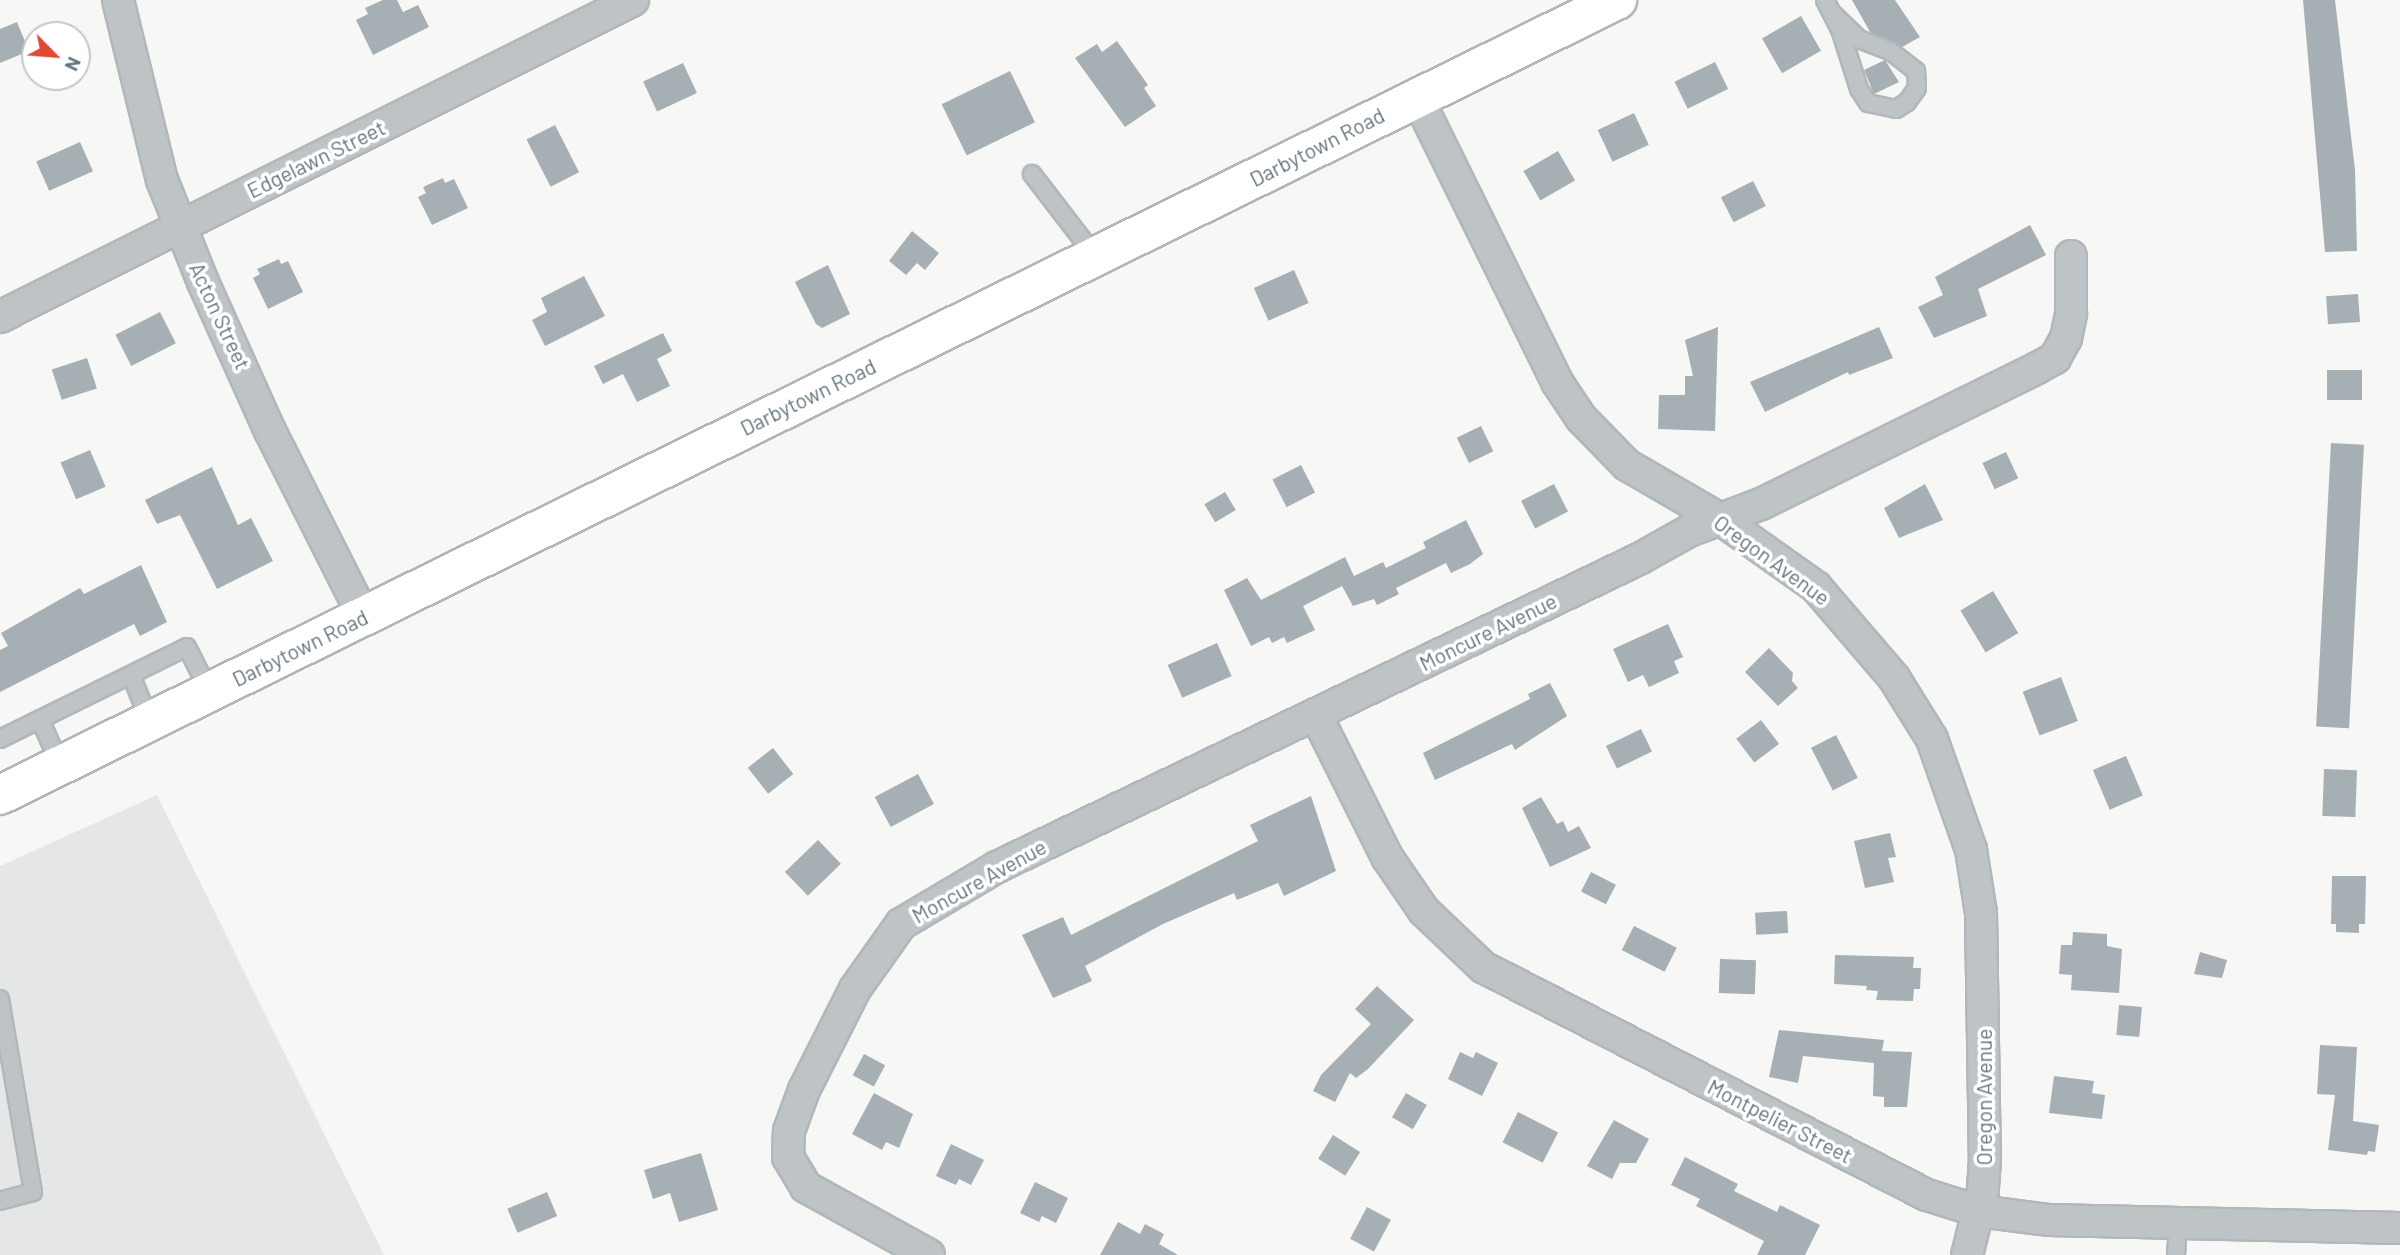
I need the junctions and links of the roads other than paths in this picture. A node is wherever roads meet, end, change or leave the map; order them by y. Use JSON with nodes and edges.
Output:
{"nodes":[{"id":1,"x":118,"y":0,"type":"edge"},
{"id":2,"x":632,"y":0,"type":"edge"},
{"id":3,"x":1617,"y":0,"type":"edge"},
{"id":4,"x":1825,"y":0,"type":"edge"},
{"id":5,"x":1834,"y":15,"type":"junction"},
{"id":6,"x":1417,"y":97,"type":"junction"},
{"id":7,"x":1032,"y":174,"type":"dead end"},
{"id":8,"x":182,"y":229,"type":"junction"},
{"id":9,"x":2071,"y":256,"type":"dead end"},
{"id":10,"x":1096,"y":257,"type":"junction"},
{"id":11,"x":0,"y":317,"type":"edge"},
{"id":12,"x":1720,"y":519,"type":"junction"},
{"id":13,"x":364,"y":617,"type":"junction"},
{"id":14,"x":131,"y":675,"type":"junction"},
{"id":15,"x":210,"y":693,"type":"junction"},
{"id":16,"x":1316,"y":715,"type":"junction"},
{"id":17,"x":40,"y":719,"type":"junction"},
{"id":18,"x":150,"y":722,"type":"junction"},
{"id":19,"x":0,"y":739,"type":"edge"},
{"id":20,"x":60,"y":766,"type":"junction"},
{"id":21,"x":0,"y":795,"type":"edge"},
{"id":22,"x":0,"y":999,"type":"edge"},
{"id":23,"x":0,"y":1201,"type":"edge"},
{"id":24,"x":1978,"y":1211,"type":"junction"},
{"id":25,"x":2178,"y":1224,"type":"junction"},
{"id":26,"x":2400,"y":1228,"type":"edge"},
{"id":27,"x":929,"y":1255,"type":"edge"},
{"id":28,"x":1967,"y":1255,"type":"edge"},
{"id":29,"x":2176,"y":1255,"type":"edge"}],
"edges":[{"from":1,"to":8,"type":"street","name":"Acton Street"},
{"from":2,"to":8,"type":"street","name":"Edgelawn Street"},
{"from":3,"to":6,"type":"main road","name":"Darbytown Road"},
{"from":4,"to":5,"type":"lane"},
{"from":5,"to":5,"type":"lane"},
{"from":6,"to":10,"type":"main road","name":"Darbytown Road"},
{"from":6,"to":12,"type":"street","name":"Oregon Avenue"},
{"from":7,"to":10,"type":"lane"},
{"from":8,"to":11,"type":"street","name":"Edgelawn Street"},
{"from":8,"to":13,"type":"street","name":"Acton Street"},
{"from":9,"to":12,"type":"street","name":"Moncure Avenue"},
{"from":10,"to":13,"type":"main road","name":"Darbytown Road"},
{"from":12,"to":16,"type":"street","name":"Moncure Avenue"},
{"from":12,"to":24,"type":"street","name":"Oregon Avenue"},
{"from":13,"to":15,"type":"main road","name":"Darbytown Road"},
{"from":14,"to":15,"type":"lane"},
{"from":14,"to":17,"type":"lane"},
{"from":14,"to":18,"type":"lane"},
{"from":15,"to":18,"type":"main road","name":"Darbytown Road"},
{"from":16,"to":24,"type":"street","name":"Montpelier Street"},
{"from":16,"to":27,"type":"street","name":"Moncure Avenue"},
{"from":17,"to":19,"type":"lane"},
{"from":17,"to":20,"type":"lane"},
{"from":18,"to":20,"type":"main road","name":"Darbytown Road"},
{"from":20,"to":21,"type":"main road","name":"Darbytown Road"},
{"from":22,"to":23,"type":"lane"},
{"from":24,"to":25,"type":"street","name":"Montpelier Street"},
{"from":24,"to":28,"type":"street","name":"Oregon Avenue"},
{"from":25,"to":26,"type":"street","name":"Montpelier Street"},
{"from":25,"to":29,"type":"lane"}]}
